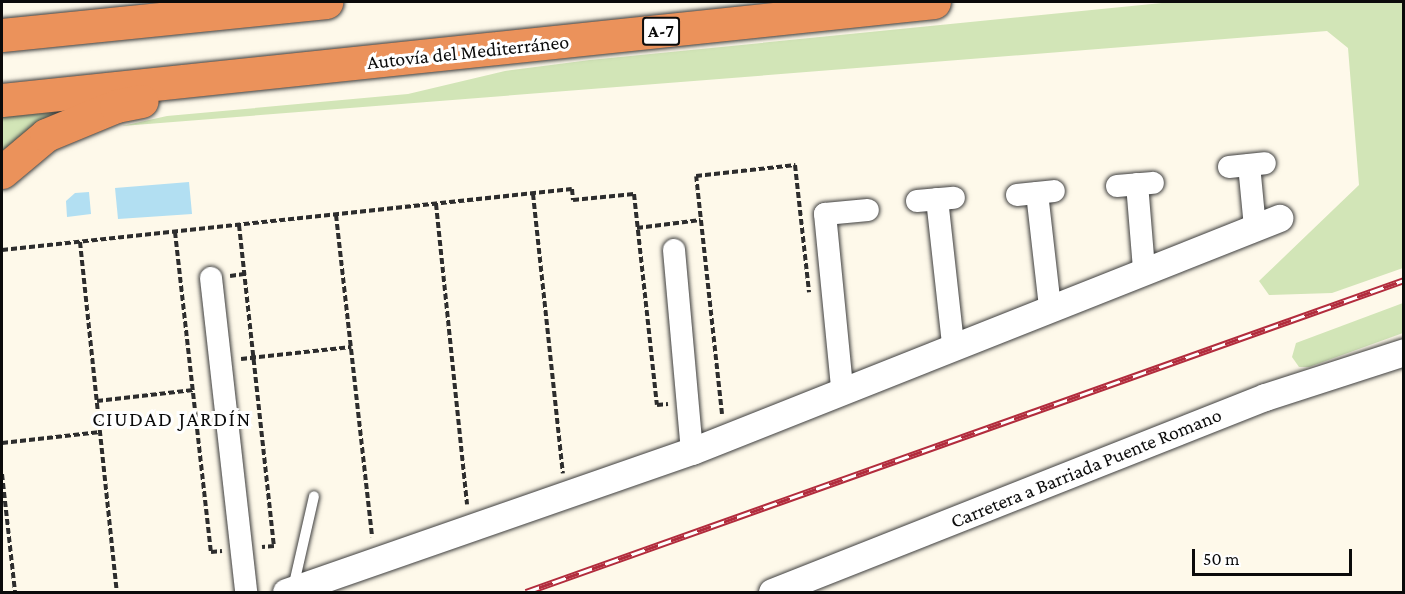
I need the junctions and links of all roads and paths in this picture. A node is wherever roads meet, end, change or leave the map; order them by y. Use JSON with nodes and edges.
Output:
{"nodes":[{"id":1,"x":326,"y":2,"type":"edge"},
{"id":2,"x":934,"y":2,"type":"edge"},
{"id":3,"x":2,"y":35,"type":"edge"},
{"id":4,"x":387,"y":60,"type":"junction"},
{"id":5,"x":2,"y":100,"type":"edge"},
{"id":6,"x":1247,"y":165,"type":"dead end"},
{"id":7,"x":2,"y":172,"type":"edge"},
{"id":8,"x":1136,"y":185,"type":"dead end"},
{"id":9,"x":1036,"y":193,"type":"dead end"},
{"id":10,"x":534,"y":194,"type":"junction"},
{"id":11,"x":936,"y":200,"type":"dead end"},
{"id":12,"x":436,"y":204,"type":"junction"},
{"id":13,"x":868,"y":210,"type":"dead end"},
{"id":14,"x":336,"y":214,"type":"junction"},
{"id":15,"x":700,"y":220,"type":"junction"},
{"id":16,"x":1267,"y":222,"type":"joint"},
{"id":17,"x":637,"y":228,"type":"junction"},
{"id":18,"x":80,"y":242,"type":"junction"},
{"id":19,"x":2,"y":250,"type":"edge"},
{"id":20,"x":674,"y":250,"type":"dead end"},
{"id":21,"x":1144,"y":270,"type":"junction"},
{"id":22,"x":211,"y":278,"type":"dead end"},
{"id":23,"x":810,"y":304,"type":"dead end"},
{"id":24,"x":1050,"y":307,"type":"junction"},
{"id":25,"x":953,"y":344,"type":"junction"},
{"id":26,"x":351,"y":347,"type":"junction"},
{"id":27,"x":1404,"y":352,"type":"edge"},
{"id":28,"x":221,"y":361,"type":"junction"},
{"id":29,"x":842,"y":387,"type":"junction"},
{"id":30,"x":193,"y":390,"type":"dead end"},
{"id":31,"x":97,"y":401,"type":"junction"},
{"id":32,"x":675,"y":414,"type":"dead end"},
{"id":33,"x":100,"y":432,"type":"junction"},
{"id":34,"x":724,"y":438,"type":"junction"},
{"id":35,"x":2,"y":443,"type":"edge"},
{"id":36,"x":692,"y":451,"type":"junction"},
{"id":37,"x":2,"y":474,"type":"edge"},
{"id":38,"x":565,"y":495,"type":"junction"},
{"id":39,"x":314,"y":496,"type":"dead end"},
{"id":40,"x":469,"y":529,"type":"junction"},
{"id":41,"x":375,"y":562,"type":"junction"},
{"id":42,"x":15,"y":592,"type":"edge"},
{"id":43,"x":117,"y":592,"type":"edge"},
{"id":44,"x":246,"y":592,"type":"edge"},
{"id":45,"x":289,"y":592,"type":"edge"},
{"id":46,"x":772,"y":592,"type":"edge"}],
"edges":[{"from":1,"to":3,"type":"highway"},
{"from":2,"to":4,"type":"highway","name":"Autovía del Mediterráneo","number":"A-7"},
{"from":4,"to":5,"type":"highway","name":"Autovía del Mediterráneo","number":"A-7"},
{"from":4,"to":7,"type":"highway"},
{"from":6,"to":16,"type":"street"},
{"from":8,"to":21,"type":"street"},
{"from":9,"to":24,"type":"street"},
{"from":10,"to":12,"type":"path"},
{"from":10,"to":17,"type":"path"},
{"from":10,"to":38,"type":"path"},
{"from":11,"to":25,"type":"street"},
{"from":12,"to":14,"type":"path"},
{"from":12,"to":40,"type":"path"},
{"from":13,"to":29,"type":"street"},
{"from":14,"to":18,"type":"path"},
{"from":14,"to":26,"type":"path"},
{"from":15,"to":17,"type":"path"},
{"from":15,"to":23,"type":"path"},
{"from":15,"to":34,"type":"path"},
{"from":16,"to":21,"type":"street"},
{"from":17,"to":32,"type":"path"},
{"from":18,"to":19,"type":"path"},
{"from":18,"to":31,"type":"path"},
{"from":20,"to":36,"type":"street"},
{"from":21,"to":24,"type":"street"},
{"from":22,"to":28,"type":"street"},
{"from":24,"to":25,"type":"street"},
{"from":25,"to":29,"type":"street"},
{"from":26,"to":28,"type":"path"},
{"from":26,"to":41,"type":"path"},
{"from":27,"to":46,"type":"street","name":"Carretera a Barriada Puente Romano"},
{"from":28,"to":44,"type":"street"},
{"from":29,"to":34,"type":"street"},
{"from":30,"to":31,"type":"path"},
{"from":31,"to":33,"type":"path"},
{"from":33,"to":35,"type":"path"},
{"from":33,"to":43,"type":"path"},
{"from":34,"to":36,"type":"street"},
{"from":36,"to":38,"type":"street"},
{"from":37,"to":42,"type":"path"},
{"from":38,"to":40,"type":"street"},
{"from":39,"to":45,"type":"lane"},
{"from":40,"to":41,"type":"street"},
{"from":41,"to":45,"type":"street"}]}
